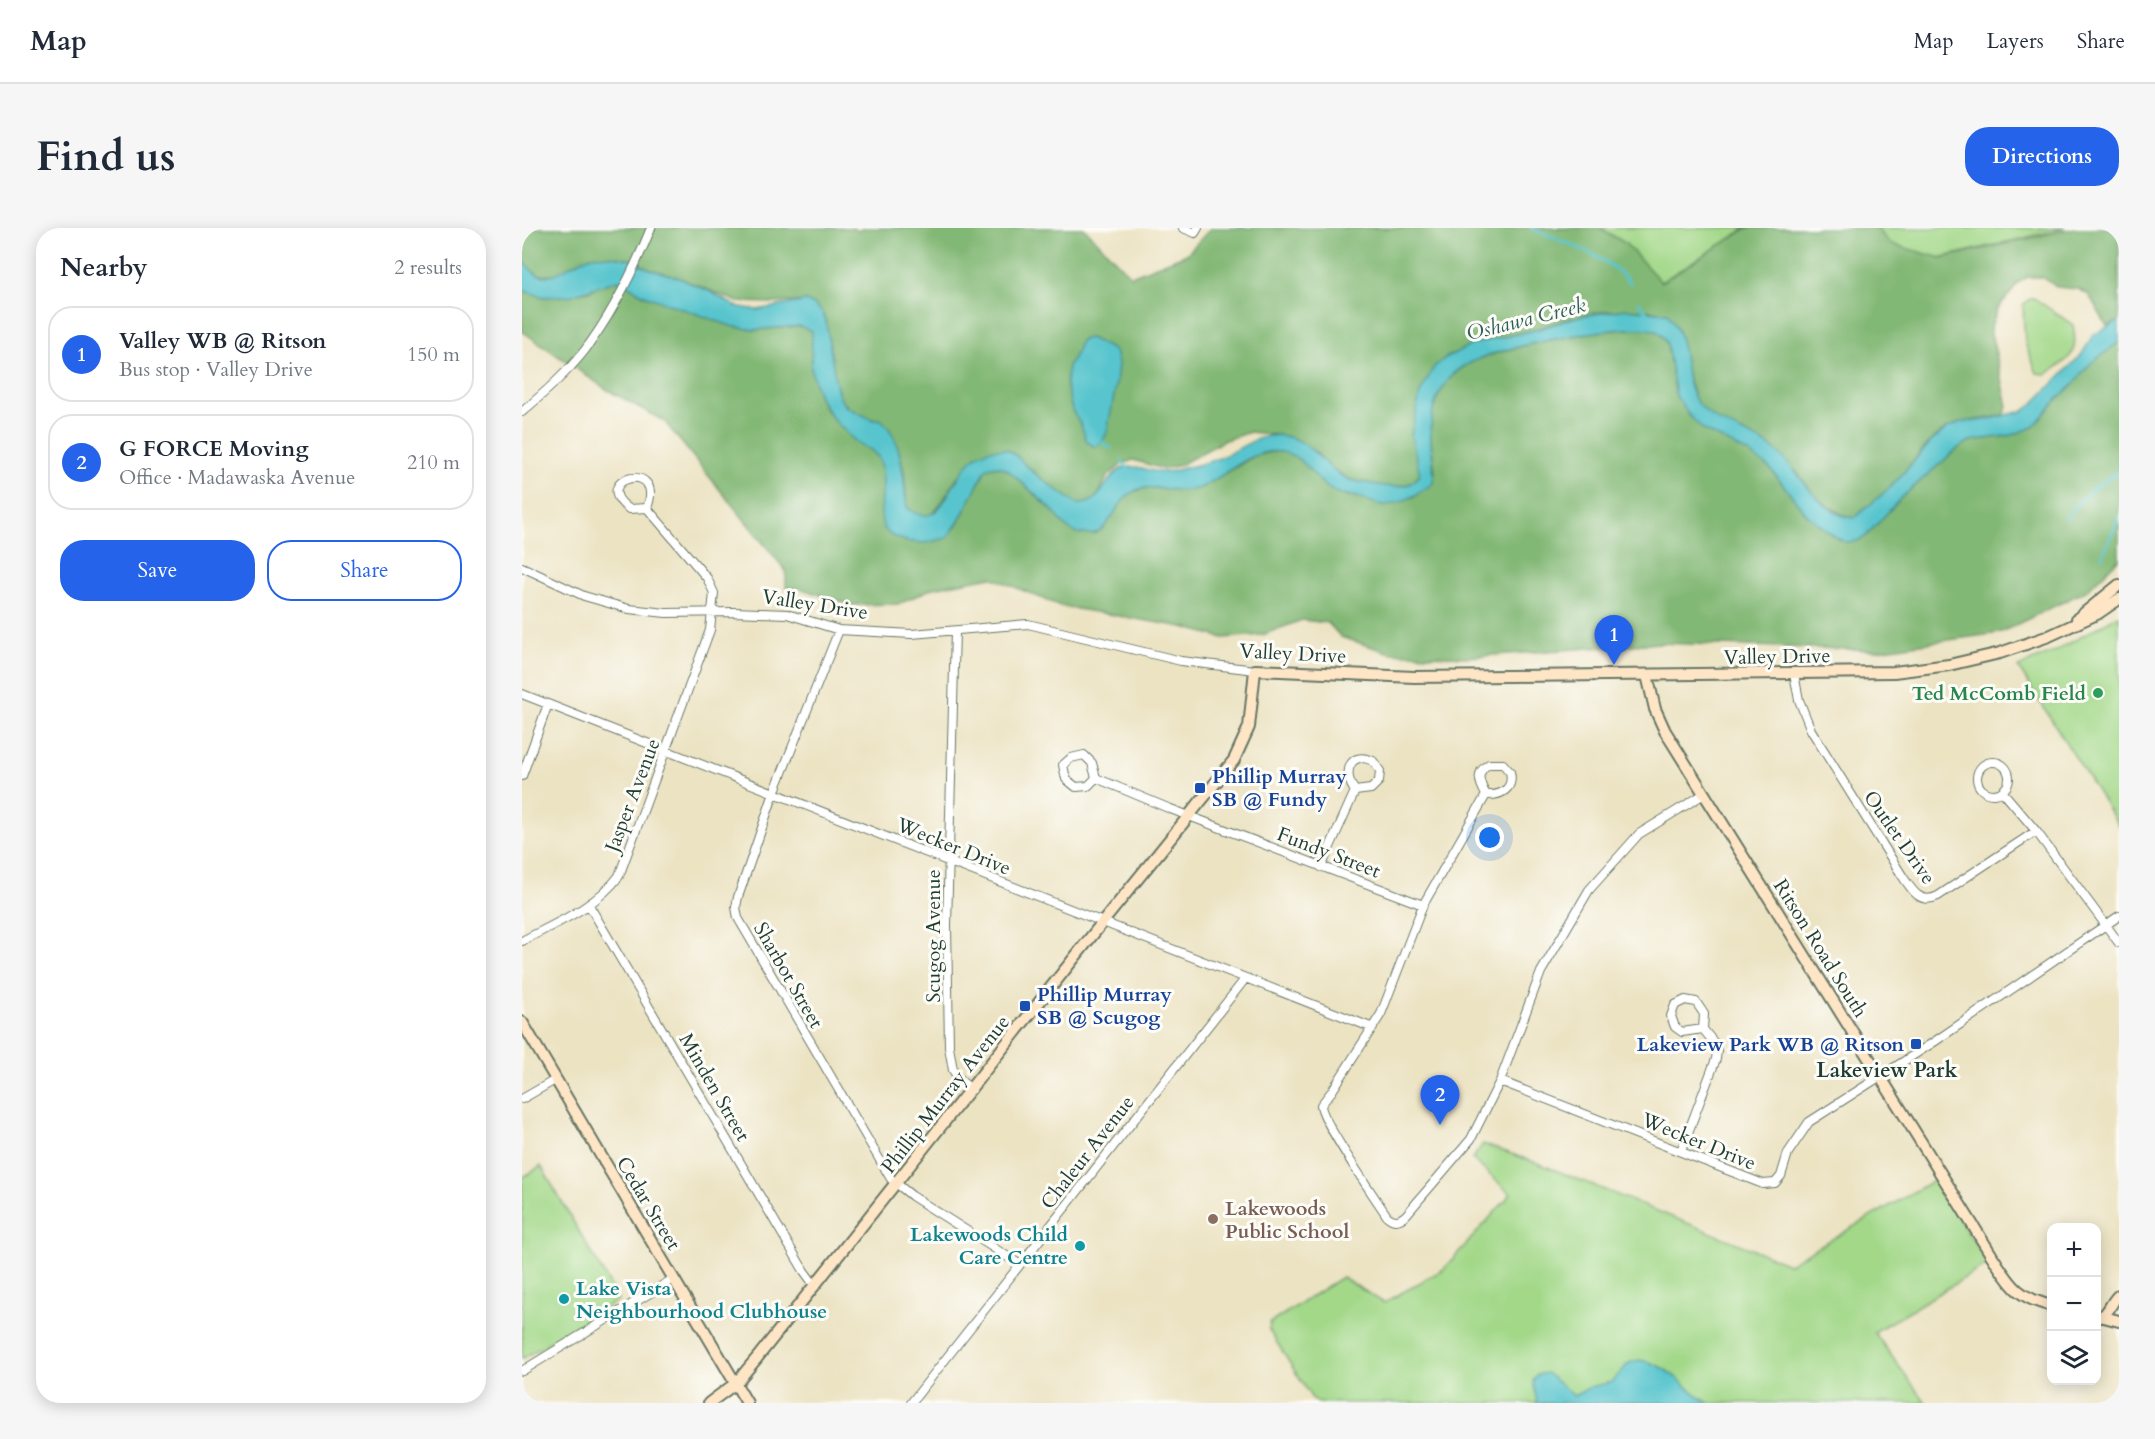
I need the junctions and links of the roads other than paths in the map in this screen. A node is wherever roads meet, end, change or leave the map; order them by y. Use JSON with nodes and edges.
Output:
{"nodes":[{"id":1,"x":651,"y":228,"type":"edge"},
{"id":2,"x":1183,"y":228,"type":"edge"},
{"id":3,"x":1196,"y":231,"type":"edge"},
{"id":4,"x":522,"y":412,"type":"edge"},
{"id":5,"x":647,"y":508,"type":"junction"},
{"id":6,"x":522,"y":567,"type":"edge"},
{"id":7,"x":2119,"y":585,"type":"edge"},
{"id":8,"x":2119,"y":599,"type":"edge"},
{"id":9,"x":713,"y":614,"type":"junction"},
{"id":10,"x":2070,"y":625,"type":"junction"},
{"id":11,"x":839,"y":630,"type":"junction"},
{"id":12,"x":955,"y":632,"type":"junction"},
{"id":13,"x":1255,"y":670,"type":"junction"},
{"id":14,"x":1794,"y":674,"type":"junction"},
{"id":15,"x":1647,"y":675,"type":"junction"},
{"id":16,"x":522,"y":694,"type":"edge"},
{"id":17,"x":548,"y":705,"type":"junction"},
{"id":18,"x":666,"y":752,"type":"junction"},
{"id":19,"x":522,"y":776,"type":"edge"},
{"id":20,"x":1096,"y":778,"type":"junction"},
{"id":21,"x":1356,"y":791,"type":"junction"},
{"id":22,"x":2002,"y":791,"type":"junction"},
{"id":23,"x":774,"y":793,"type":"junction"},
{"id":24,"x":1704,"y":794,"type":"junction"},
{"id":25,"x":1486,"y":795,"type":"junction"},
{"id":26,"x":1189,"y":816,"type":"junction"},
{"id":27,"x":2036,"y":831,"type":"junction"},
{"id":28,"x":950,"y":862,"type":"junction"},
{"id":29,"x":1322,"y":867,"type":"junction"},
{"id":30,"x":589,"y":905,"type":"junction"},
{"id":31,"x":1423,"y":905,"type":"junction"},
{"id":32,"x":2119,"y":916,"type":"edge"},
{"id":33,"x":1102,"y":923,"type":"junction"},
{"id":34,"x":2105,"y":926,"type":"junction"},
{"id":35,"x":522,"y":941,"type":"edge"},
{"id":36,"x":2119,"y":942,"type":"edge"},
{"id":37,"x":1245,"y":979,"type":"junction"},
{"id":38,"x":522,"y":1022,"type":"edge"},
{"id":39,"x":1373,"y":1028,"type":"junction"},
{"id":40,"x":1703,"y":1029,"type":"junction"},
{"id":41,"x":1880,"y":1077,"type":"junction"},
{"id":42,"x":555,"y":1080,"type":"junction"},
{"id":43,"x":1500,"y":1081,"type":"junction"},
{"id":44,"x":972,"y":1090,"type":"junction"},
{"id":45,"x":522,"y":1099,"type":"edge"},
{"id":46,"x":1681,"y":1151,"type":"junction"},
{"id":47,"x":896,"y":1184,"type":"junction"},
{"id":48,"x":1019,"y":1264,"type":"junction"},
{"id":49,"x":673,"y":1279,"type":"junction"},
{"id":50,"x":815,"y":1286,"type":"junction"},
{"id":51,"x":2119,"y":1295,"type":"edge"},
{"id":52,"x":2047,"y":1305,"type":"edge"},
{"id":53,"x":2101,"y":1315,"type":"edge"},
{"id":54,"x":2101,"y":1316,"type":"edge"},
{"id":55,"x":2119,"y":1321,"type":"edge"},
{"id":56,"x":522,"y":1371,"type":"edge"},
{"id":57,"x":736,"y":1383,"type":"junction"},
{"id":58,"x":709,"y":1403,"type":"edge"},
{"id":59,"x":747,"y":1403,"type":"edge"},
{"id":60,"x":911,"y":1403,"type":"edge"}],
"edges":[{"from":1,"to":4,"type":"street"},
{"from":2,"to":3,"type":"street"},
{"from":5,"to":5,"type":"street"},
{"from":5,"to":9,"type":"street"},
{"from":6,"to":9,"type":"street","name":"Valley Drive"},
{"from":7,"to":10,"type":"street","name":"Valley Drive"},
{"from":8,"to":10,"type":"street","name":"Valley Drive"},
{"from":9,"to":11,"type":"street","name":"Valley Drive"},
{"from":9,"to":18,"type":"street","name":"Jasper Avenue"},
{"from":10,"to":14,"type":"street","name":"Valley Drive"},
{"from":11,"to":12,"type":"street","name":"Valley Drive"},
{"from":11,"to":23,"type":"street","name":"Sharbot Street"},
{"from":12,"to":13,"type":"street","name":"Valley Drive"},
{"from":12,"to":28,"type":"street","name":"Scugog Avenue"},
{"from":13,"to":15,"type":"street","name":"Valley Drive"},
{"from":13,"to":26,"type":"street","name":"Phillip Murray Avenue"},
{"from":14,"to":15,"type":"street","name":"Valley Drive"},
{"from":14,"to":27,"type":"street","name":"Outlet Drive"},
{"from":15,"to":24,"type":"street","name":"Ritson Road South"},
{"from":16,"to":17,"type":"street","name":"Wecker Drive"},
{"from":17,"to":18,"type":"street","name":"Wecker Drive"},
{"from":17,"to":19,"type":"street"},
{"from":18,"to":23,"type":"street","name":"Wecker Drive"},
{"from":18,"to":30,"type":"street","name":"Jasper Avenue"},
{"from":20,"to":20,"type":"street"},
{"from":20,"to":26,"type":"street","name":"Fundy Street"},
{"from":21,"to":21,"type":"street"},
{"from":21,"to":29,"type":"street"},
{"from":22,"to":22,"type":"street"},
{"from":22,"to":27,"type":"street"},
{"from":23,"to":28,"type":"street","name":"Wecker Drive"},
{"from":23,"to":47,"type":"street","name":"Sharbot Street"},
{"from":24,"to":41,"type":"street","name":"Ritson Road South"},
{"from":24,"to":43,"type":"street"},
{"from":25,"to":25,"type":"street"},
{"from":25,"to":31,"type":"street"},
{"from":26,"to":29,"type":"street","name":"Fundy Street"},
{"from":26,"to":33,"type":"street","name":"Phillip Murray Avenue"},
{"from":27,"to":34,"type":"street"},
{"from":28,"to":33,"type":"street","name":"Wecker Drive"},
{"from":28,"to":44,"type":"street","name":"Scugog Avenue"},
{"from":29,"to":31,"type":"street","name":"Fundy Street"},
{"from":30,"to":35,"type":"street","name":"Jasper Avenue"},
{"from":30,"to":50,"type":"street","name":"Minden Street"},
{"from":31,"to":39,"type":"street"},
{"from":32,"to":34,"type":"street"},
{"from":33,"to":37,"type":"street","name":"Wecker Drive"},
{"from":33,"to":44,"type":"street","name":"Phillip Murray Avenue"},
{"from":34,"to":36,"type":"street"},
{"from":34,"to":41,"type":"street"},
{"from":37,"to":39,"type":"street","name":"Wecker Drive"},
{"from":37,"to":48,"type":"street","name":"Chaleur Avenue"},
{"from":38,"to":42,"type":"street","name":"Cedar Street"},
{"from":39,"to":43,"type":"street"},
{"from":40,"to":40,"type":"street"},
{"from":40,"to":46,"type":"street"},
{"from":41,"to":46,"type":"street","name":"Wecker Drive"},
{"from":41,"to":52,"type":"street","name":"Ritson Road South"},
{"from":42,"to":45,"type":"street"},
{"from":42,"to":49,"type":"street","name":"Cedar Street"},
{"from":43,"to":46,"type":"street","name":"Wecker Drive"},
{"from":44,"to":47,"type":"street","name":"Phillip Murray Avenue"},
{"from":47,"to":48,"type":"street","name":"Sharbot Street"},
{"from":47,"to":50,"type":"street","name":"Phillip Murray Avenue"},
{"from":48,"to":60,"type":"street","name":"Chaleur Avenue"},
{"from":49,"to":56,"type":"street"},
{"from":49,"to":57,"type":"street","name":"Cedar Street"},
{"from":50,"to":57,"type":"street","name":"Phillip Murray Avenue"},
{"from":51,"to":53,"type":"street"},
{"from":54,"to":55,"type":"street"},
{"from":57,"to":58,"type":"street","name":"Phillip Murray Avenue"},
{"from":57,"to":59,"type":"street","name":"Cedar Street"}]}
